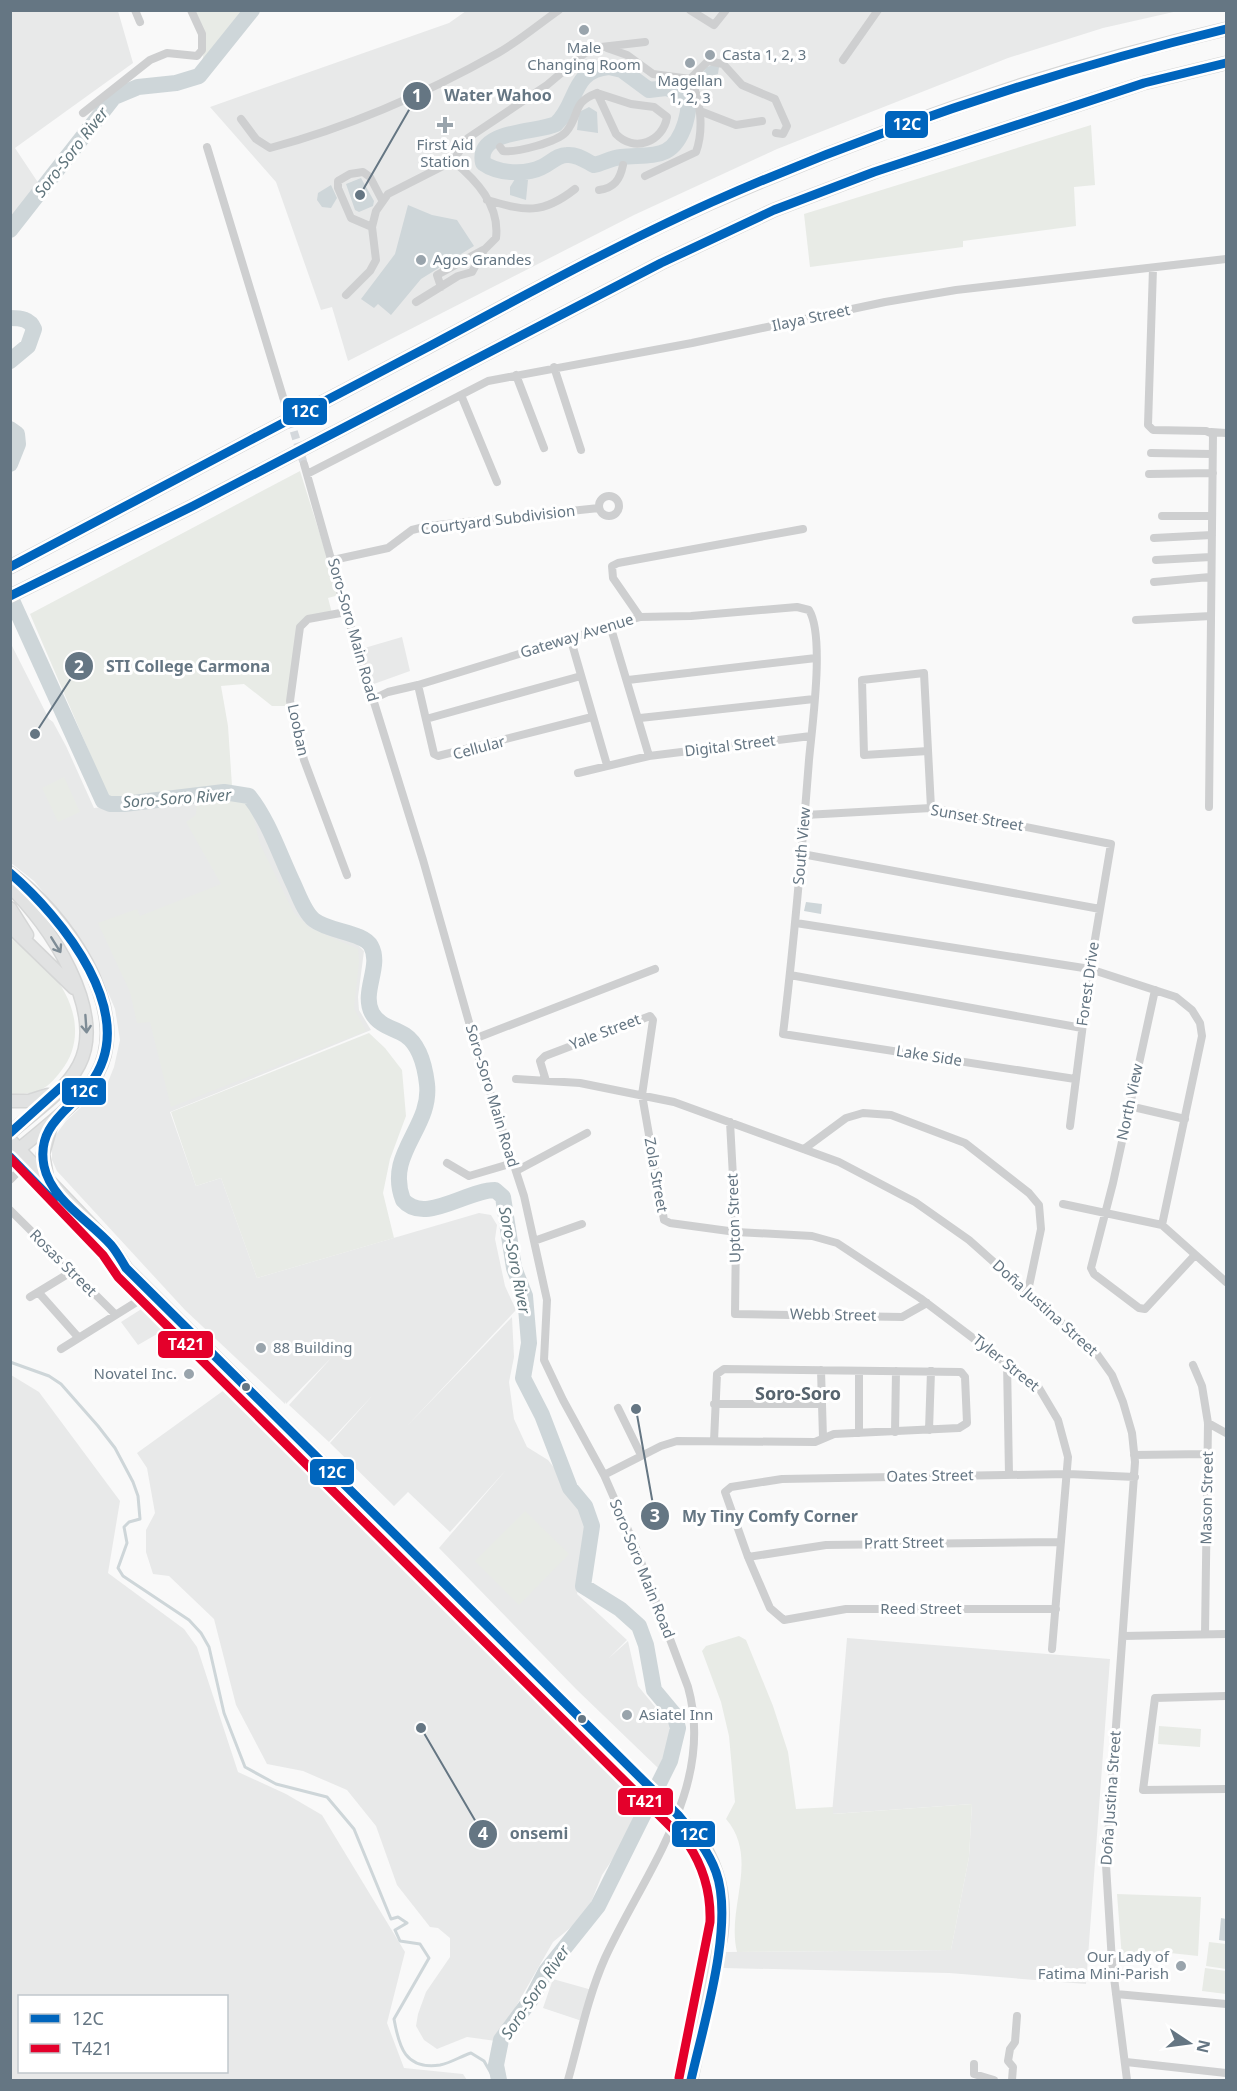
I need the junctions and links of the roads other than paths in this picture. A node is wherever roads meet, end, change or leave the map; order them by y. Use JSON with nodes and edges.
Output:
{"nodes":[{"id":1,"x":135,"y":10,"type":"edge"},
{"id":2,"x":191,"y":10,"type":"edge"},
{"id":3,"x":559,"y":10,"type":"edge"},
{"id":4,"x":690,"y":10,"type":"edge"},
{"id":5,"x":726,"y":10,"type":"edge"},
{"id":6,"x":878,"y":10,"type":"edge"},
{"id":7,"x":140,"y":22,"type":"dead end"},
{"id":8,"x":1227,"y":29,"type":"edge"},
{"id":9,"x":645,"y":42,"type":"dead end"},
{"id":10,"x":601,"y":47,"type":"junction"},
{"id":11,"x":843,"y":60,"type":"dead end"},
{"id":12,"x":1227,"y":63,"type":"edge"},
{"id":13,"x":690,"y":79,"type":"junction"},
{"id":14,"x":597,"y":93,"type":"junction"},
{"id":15,"x":700,"y":111,"type":"junction"},
{"id":16,"x":83,"y":113,"type":"dead end"},
{"id":17,"x":241,"y":119,"type":"dead end"},
{"id":18,"x":762,"y":122,"type":"dead end"},
{"id":19,"x":776,"y":133,"type":"dead end"},
{"id":20,"x":207,"y":147,"type":"dead end"},
{"id":21,"x":500,"y":147,"type":"dead end"},
{"id":22,"x":453,"y":161,"type":"junction"},
{"id":23,"x":623,"y":165,"type":"dead end"},
{"id":24,"x":645,"y":176,"type":"dead end"},
{"id":25,"x":575,"y":189,"type":"dead end"},
{"id":26,"x":599,"y":190,"type":"dead end"},
{"id":27,"x":382,"y":200,"type":"junction"},
{"id":28,"x":487,"y":200,"type":"junction"},
{"id":29,"x":372,"y":227,"type":"junction"},
{"id":30,"x":484,"y":250,"type":"junction"},
{"id":31,"x":1227,"y":259,"type":"edge"},
{"id":32,"x":1153,"y":268,"type":"junction"},
{"id":33,"x":441,"y":287,"type":"junction"},
{"id":34,"x":345,"y":295,"type":"dead end"},
{"id":35,"x":416,"y":302,"type":"dead end"},
{"id":36,"x":554,"y":367,"type":"junction"},
{"id":37,"x":516,"y":375,"type":"junction"},
{"id":38,"x":461,"y":395,"type":"junction"},
{"id":39,"x":283,"y":397,"type":"tunnel mouth"},
{"id":40,"x":1211,"y":432,"type":"junction"},
{"id":41,"x":1227,"y":433,"type":"edge"},
{"id":42,"x":544,"y":448,"type":"dead end"},
{"id":43,"x":581,"y":450,"type":"dead end"},
{"id":44,"x":1151,"y":453,"type":"dead end"},
{"id":45,"x":1212,"y":453,"type":"junction"},
{"id":46,"x":304,"y":464,"type":"tunnel mouth"},
{"id":47,"x":1213,"y":473,"type":"junction"},
{"id":48,"x":307,"y":474,"type":"junction"},
{"id":49,"x":1149,"y":474,"type":"dead end"},
{"id":50,"x":497,"y":482,"type":"dead end"},
{"id":51,"x":599,"y":508,"type":"dead end"},
{"id":52,"x":1162,"y":516,"type":"dead end"},
{"id":53,"x":1212,"y":516,"type":"junction"},
{"id":54,"x":803,"y":529,"type":"dead end"},
{"id":55,"x":1212,"y":535,"type":"junction"},
{"id":56,"x":1154,"y":538,"type":"dead end"},
{"id":57,"x":1211,"y":557,"type":"junction"},
{"id":58,"x":333,"y":560,"type":"junction"},
{"id":59,"x":1156,"y":560,"type":"dead end"},
{"id":60,"x":10,"y":567,"type":"edge"},
{"id":61,"x":1210,"y":577,"type":"junction"},
{"id":62,"x":1154,"y":582,"type":"dead end"},
{"id":63,"x":10,"y":596,"type":"edge"},
{"id":64,"x":346,"y":612,"type":"junction"},
{"id":65,"x":1211,"y":616,"type":"junction"},
{"id":66,"x":640,"y":617,"type":"junction"},
{"id":67,"x":1136,"y":620,"type":"dead end"},
{"id":68,"x":610,"y":625,"type":"junction"},
{"id":69,"x":570,"y":637,"type":"junction"},
{"id":70,"x":816,"y":658,"type":"junction"},
{"id":71,"x":581,"y":676,"type":"junction"},
{"id":72,"x":628,"y":680,"type":"junction"},
{"id":73,"x":418,"y":685,"type":"junction"},
{"id":74,"x":373,"y":699,"type":"junction"},
{"id":75,"x":814,"y":699,"type":"junction"},
{"id":76,"x":592,"y":717,"type":"junction"},
{"id":77,"x":640,"y":718,"type":"junction"},
{"id":78,"x":426,"y":719,"type":"junction"},
{"id":79,"x":811,"y":736,"type":"junction"},
{"id":80,"x":928,"y":751,"type":"junction"},
{"id":81,"x":649,"y":756,"type":"junction"},
{"id":82,"x":607,"y":765,"type":"junction"},
{"id":83,"x":578,"y":773,"type":"dead end"},
{"id":84,"x":1209,"y":807,"type":"dead end"},
{"id":85,"x":931,"y":808,"type":"junction"},
{"id":86,"x":804,"y":815,"type":"junction"},
{"id":87,"x":1111,"y":844,"type":"joint"},
{"id":88,"x":802,"y":854,"type":"junction"},
{"id":89,"x":10,"y":873,"type":"edge"},
{"id":90,"x":347,"y":875,"type":"dead end"},
{"id":91,"x":10,"y":887,"type":"edge"},
{"id":92,"x":10,"y":908,"type":"edge"},
{"id":93,"x":1100,"y":909,"type":"junction"},
{"id":94,"x":796,"y":923,"type":"junction"},
{"id":95,"x":10,"y":926,"type":"edge"},
{"id":96,"x":37,"y":954,"type":"junction"},
{"id":97,"x":655,"y":969,"type":"dead end"},
{"id":98,"x":1090,"y":969,"type":"junction"},
{"id":99,"x":790,"y":975,"type":"junction"},
{"id":100,"x":1155,"y":990,"type":"junction"},
{"id":101,"x":77,"y":991,"type":"junction"},
{"id":102,"x":1082,"y":1028,"type":"junction"},
{"id":103,"x":783,"y":1034,"type":"joint"},
{"id":104,"x":474,"y":1039,"type":"junction"},
{"id":105,"x":516,"y":1079,"type":"dead end"},
{"id":106,"x":1075,"y":1079,"type":"junction"},
{"id":107,"x":546,"y":1081,"type":"junction"},
{"id":108,"x":57,"y":1091,"type":"junction"},
{"id":109,"x":642,"y":1095,"type":"junction"},
{"id":110,"x":10,"y":1101,"type":"edge"},
{"id":111,"x":1129,"y":1106,"type":"junction"},
{"id":112,"x":54,"y":1118,"type":"junction"},
{"id":113,"x":1185,"y":1119,"type":"junction"},
{"id":114,"x":730,"y":1122,"type":"junction"},
{"id":115,"x":1070,"y":1126,"type":"dead end"},
{"id":116,"x":10,"y":1133,"type":"edge"},
{"id":117,"x":587,"y":1133,"type":"dead end"},
{"id":118,"x":804,"y":1149,"type":"junction"},
{"id":119,"x":13,"y":1150,"type":"edge"},
{"id":120,"x":447,"y":1163,"type":"dead end"},
{"id":121,"x":514,"y":1167,"type":"junction"},
{"id":122,"x":22,"y":1168,"type":"junction"},
{"id":123,"x":10,"y":1180,"type":"edge"},
{"id":124,"x":49,"y":1181,"type":"junction"},
{"id":125,"x":1063,"y":1204,"type":"dead end"},
{"id":126,"x":10,"y":1210,"type":"edge"},
{"id":127,"x":1104,"y":1213,"type":"junction"},
{"id":128,"x":582,"y":1224,"type":"dead end"},
{"id":129,"x":1162,"y":1224,"type":"junction"},
{"id":130,"x":736,"y":1232,"type":"junction"},
{"id":131,"x":534,"y":1241,"type":"junction"},
{"id":132,"x":1195,"y":1255,"type":"junction"},
{"id":133,"x":126,"y":1268,"type":"junction"},
{"id":134,"x":71,"y":1272,"type":"junction"},
{"id":135,"x":1227,"y":1282,"type":"edge"},
{"id":136,"x":1028,"y":1291,"type":"junction"},
{"id":137,"x":151,"y":1293,"type":"junction"},
{"id":138,"x":927,"y":1303,"type":"junction"},
{"id":139,"x":735,"y":1314,"type":"joint"},
{"id":140,"x":116,"y":1315,"type":"junction"},
{"id":141,"x":78,"y":1337,"type":"junction"},
{"id":142,"x":61,"y":1349,"type":"dead end"},
{"id":143,"x":1007,"y":1362,"type":"junction"},
{"id":144,"x":1193,"y":1365,"type":"dead end"},
{"id":145,"x":821,"y":1370,"type":"junction"},
{"id":146,"x":859,"y":1371,"type":"junction"},
{"id":147,"x":896,"y":1371,"type":"junction"},
{"id":148,"x":931,"y":1371,"type":"junction"},
{"id":149,"x":714,"y":1404,"type":"junction"},
{"id":150,"x":822,"y":1404,"type":"junction"},
{"id":151,"x":618,"y":1408,"type":"dead end"},
{"id":152,"x":1208,"y":1423,"type":"junction"},
{"id":153,"x":930,"y":1430,"type":"junction"},
{"id":154,"x":895,"y":1432,"type":"junction"},
{"id":155,"x":859,"y":1433,"type":"junction"},
{"id":156,"x":1227,"y":1433,"type":"edge"},
{"id":157,"x":823,"y":1438,"type":"junction"},
{"id":158,"x":714,"y":1441,"type":"junction"},
{"id":159,"x":1207,"y":1454,"type":"junction"},
{"id":160,"x":641,"y":1455,"type":"junction"},
{"id":161,"x":1134,"y":1455,"type":"junction"},
{"id":162,"x":1068,"y":1474,"type":"junction"},
{"id":163,"x":604,"y":1475,"type":"junction"},
{"id":164,"x":1009,"y":1475,"type":"junction"},
{"id":165,"x":1135,"y":1477,"type":"junction"},
{"id":166,"x":1062,"y":1542,"type":"junction"},
{"id":167,"x":748,"y":1557,"type":"junction"},
{"id":168,"x":1056,"y":1609,"type":"junction"},
{"id":169,"x":1204,"y":1634,"type":"junction"},
{"id":170,"x":1227,"y":1634,"type":"edge"},
{"id":171,"x":1124,"y":1636,"type":"junction"},
{"id":172,"x":1052,"y":1649,"type":"dead end"},
{"id":173,"x":1227,"y":1696,"type":"edge"},
{"id":174,"x":1227,"y":1789,"type":"edge"},
{"id":175,"x":674,"y":1811,"type":"junction"},
{"id":176,"x":1116,"y":1994,"type":"junction"},
{"id":177,"x":1227,"y":2004,"type":"edge"},
{"id":178,"x":1017,"y":2016,"type":"dead end"},
{"id":179,"x":1126,"y":2062,"type":"junction"},
{"id":180,"x":975,"y":2064,"type":"dead end"},
{"id":181,"x":1227,"y":2073,"type":"edge"},
{"id":182,"x":568,"y":2080,"type":"edge"},
{"id":183,"x":691,"y":2080,"type":"edge"},
{"id":184,"x":994,"y":2080,"type":"edge"},
{"id":185,"x":1012,"y":2080,"type":"edge"},
{"id":186,"x":1127,"y":2080,"type":"edge"}],
"edges":[{"from":1,"to":7,"type":"street"},
{"from":2,"to":16,"type":"street"},
{"from":3,"to":17,"type":"street"},
{"from":4,"to":5,"type":"street"},
{"from":6,"to":11,"type":"street"},
{"from":8,"to":60,"type":"highway"},
{"from":9,"to":10,"type":"street"},
{"from":10,"to":13,"type":"street"},
{"from":10,"to":22,"type":"street"},
{"from":12,"to":63,"type":"highway"},
{"from":13,"to":15,"type":"street"},
{"from":13,"to":19,"type":"street"},
{"from":14,"to":14,"type":"street"},
{"from":14,"to":21,"type":"street"},
{"from":15,"to":18,"type":"street"},
{"from":15,"to":24,"type":"street"},
{"from":20,"to":39,"type":"street"},
{"from":22,"to":27,"type":"street"},
{"from":22,"to":28,"type":"street"},
{"from":23,"to":26,"type":"street"},
{"from":25,"to":28,"type":"street"},
{"from":27,"to":29,"type":"street"},
{"from":27,"to":29,"type":"street"},
{"from":28,"to":30,"type":"street"},
{"from":29,"to":34,"type":"street"},
{"from":30,"to":33,"type":"street"},
{"from":30,"to":33,"type":"street"},
{"from":31,"to":32,"type":"street","name":"Ilaya Street"},
{"from":32,"to":36,"type":"street","name":"Ilaya Street"},
{"from":32,"to":40,"type":"street"},
{"from":33,"to":35,"type":"street"},
{"from":36,"to":37,"type":"street","name":"Ilaya Street"},
{"from":36,"to":43,"type":"street"},
{"from":37,"to":38,"type":"street","name":"Ilaya Street"},
{"from":37,"to":42,"type":"street"},
{"from":38,"to":48,"type":"street","name":"Ilaya Street"},
{"from":38,"to":50,"type":"street"},
{"from":40,"to":41,"type":"street"},
{"from":40,"to":45,"type":"street"},
{"from":44,"to":45,"type":"street"},
{"from":45,"to":47,"type":"street"},
{"from":46,"to":48,"type":"street","name":"Soro-Soro Main Road"},
{"from":47,"to":49,"type":"street"},
{"from":47,"to":53,"type":"street"},
{"from":48,"to":58,"type":"street","name":"Soro-Soro Main Road"},
{"from":51,"to":58,"type":"street","name":"Courtyard Subdivision"},
{"from":52,"to":53,"type":"street"},
{"from":53,"to":55,"type":"street"},
{"from":54,"to":66,"type":"street"},
{"from":55,"to":56,"type":"street"},
{"from":55,"to":57,"type":"street"},
{"from":57,"to":59,"type":"street"},
{"from":57,"to":61,"type":"street"},
{"from":58,"to":64,"type":"street","name":"Soro-Soro Main Road"},
{"from":61,"to":62,"type":"street"},
{"from":61,"to":65,"type":"street"},
{"from":64,"to":74,"type":"street","name":"Soro-Soro Main Road"},
{"from":64,"to":90,"type":"street","name":"Looban"},
{"from":65,"to":67,"type":"street"},
{"from":65,"to":84,"type":"street"},
{"from":66,"to":68,"type":"street","name":"Gateway Avenue"},
{"from":66,"to":70,"type":"street","name":"Gateway Avenue"},
{"from":68,"to":69,"type":"street","name":"Gateway Avenue"},
{"from":68,"to":72,"type":"street"},
{"from":69,"to":71,"type":"street"},
{"from":69,"to":73,"type":"street","name":"Gateway Avenue"},
{"from":70,"to":72,"type":"street"},
{"from":70,"to":75,"type":"street","name":"South View"},
{"from":71,"to":76,"type":"street"},
{"from":71,"to":78,"type":"street"},
{"from":72,"to":77,"type":"street"},
{"from":73,"to":74,"type":"street","name":"Gateway Avenue"},
{"from":73,"to":78,"type":"street","name":"Cellular"},
{"from":74,"to":104,"type":"street","name":"Soro-Soro Main Road"},
{"from":75,"to":77,"type":"street"},
{"from":75,"to":79,"type":"street","name":"South View"},
{"from":76,"to":78,"type":"street","name":"Cellular"},
{"from":76,"to":82,"type":"street"},
{"from":77,"to":81,"type":"street"},
{"from":79,"to":81,"type":"street","name":"Digital Street"},
{"from":79,"to":86,"type":"street","name":"South View"},
{"from":80,"to":80,"type":"street"},
{"from":80,"to":85,"type":"street"},
{"from":81,"to":82,"type":"street","name":"Digital Street"},
{"from":82,"to":83,"type":"street","name":"Digital Street"},
{"from":85,"to":86,"type":"street","name":"Sunset Street"},
{"from":85,"to":87,"type":"street","name":"Sunset Street"},
{"from":86,"to":88,"type":"street","name":"South View"},
{"from":87,"to":93,"type":"street","name":"Forest Drive"},
{"from":88,"to":93,"type":"street"},
{"from":88,"to":94,"type":"street","name":"South View"},
{"from":89,"to":112,"type":"highway"},
{"from":91,"to":101,"type":"highway","one_way":true},
{"from":92,"to":96,"type":"highway"},
{"from":93,"to":98,"type":"street","name":"Forest Drive"},
{"from":94,"to":98,"type":"street"},
{"from":94,"to":99,"type":"street","name":"South View"},
{"from":95,"to":96,"type":"highway"},
{"from":96,"to":101,"type":"highway"},
{"from":97,"to":104,"type":"street"},
{"from":98,"to":100,"type":"street"},
{"from":98,"to":102,"type":"street","name":"Forest Drive"},
{"from":99,"to":102,"type":"street"},
{"from":99,"to":103,"type":"street","name":"South View"},
{"from":100,"to":111,"type":"street","name":"North View"},
{"from":100,"to":113,"type":"street"},
{"from":101,"to":108,"type":"highway","one_way":true},
{"from":102,"to":106,"type":"street","name":"Forest Drive"},
{"from":103,"to":106,"type":"street","name":"Lake Side"},
{"from":104,"to":121,"type":"street","name":"Soro-Soro Main Road"},
{"from":105,"to":107,"type":"street","name":"Doña Justina Street"},
{"from":106,"to":115,"type":"street","name":"Forest Drive"},
{"from":107,"to":109,"type":"street","name":"Doña Justina Street"},
{"from":107,"to":109,"type":"street","name":"Yale Street"},
{"from":108,"to":110,"type":"highway"},
{"from":108,"to":116,"type":"highway"},
{"from":109,"to":114,"type":"street","name":"Doña Justina Street"},
{"from":109,"to":130,"type":"street","name":"Zola Street"},
{"from":111,"to":113,"type":"street"},
{"from":111,"to":127,"type":"street","name":"North View"},
{"from":112,"to":119,"type":"highway"},
{"from":112,"to":124,"type":"highway"},
{"from":113,"to":129,"type":"street"},
{"from":114,"to":118,"type":"street","name":"Doña Justina Street"},
{"from":114,"to":130,"type":"street","name":"Upton Street"},
{"from":117,"to":121,"type":"street"},
{"from":118,"to":136,"type":"street","name":"Doña Justina Street"},
{"from":118,"to":136,"type":"street"},
{"from":119,"to":122,"type":"highway"},
{"from":119,"to":124,"type":"highway"},
{"from":120,"to":121,"type":"street"},
{"from":121,"to":131,"type":"street","name":"Soro-Soro Main Road"},
{"from":122,"to":123,"type":"street"},
{"from":122,"to":133,"type":"highway"},
{"from":124,"to":133,"type":"highway"},
{"from":125,"to":127,"type":"street"},
{"from":126,"to":134,"type":"street","name":"Rosas Street"},
{"from":127,"to":129,"type":"street"},
{"from":127,"to":132,"type":"street","name":"North View"},
{"from":128,"to":131,"type":"street"},
{"from":129,"to":132,"type":"street"},
{"from":130,"to":138,"type":"street","name":"Tyler Street"},
{"from":130,"to":139,"type":"street","name":"Upton Street"},
{"from":131,"to":163,"type":"street","name":"Soro-Soro Main Road"},
{"from":132,"to":135,"type":"street"},
{"from":133,"to":137,"type":"highway"},
{"from":134,"to":140,"type":"street","name":"Rosas Street"},
{"from":134,"to":141,"type":"street"},
{"from":136,"to":161,"type":"street","name":"Doña Justina Street"},
{"from":137,"to":140,"type":"street"},
{"from":137,"to":175,"type":"highway"},
{"from":138,"to":139,"type":"street","name":"Webb Street"},
{"from":138,"to":143,"type":"street","name":"Tyler Street"},
{"from":140,"to":141,"type":"street"},
{"from":141,"to":142,"type":"street"},
{"from":143,"to":162,"type":"street","name":"Tyler Street"},
{"from":143,"to":164,"type":"street"},
{"from":144,"to":152,"type":"street","name":"Mason Street"},
{"from":145,"to":146,"type":"street"},
{"from":145,"to":149,"type":"street"},
{"from":145,"to":150,"type":"street"},
{"from":146,"to":147,"type":"street"},
{"from":146,"to":155,"type":"street"},
{"from":147,"to":148,"type":"street"},
{"from":147,"to":154,"type":"street"},
{"from":148,"to":153,"type":"street"},
{"from":148,"to":153,"type":"street"},
{"from":149,"to":150,"type":"street"},
{"from":149,"to":158,"type":"street"},
{"from":150,"to":157,"type":"street"},
{"from":151,"to":160,"type":"street"},
{"from":152,"to":156,"type":"street"},
{"from":152,"to":159,"type":"street","name":"Mason Street"},
{"from":153,"to":154,"type":"street"},
{"from":154,"to":155,"type":"street"},
{"from":155,"to":157,"type":"street"},
{"from":157,"to":158,"type":"street"},
{"from":158,"to":160,"type":"street"},
{"from":159,"to":161,"type":"street"},
{"from":159,"to":169,"type":"street","name":"Mason Street"},
{"from":160,"to":163,"type":"street"},
{"from":161,"to":165,"type":"street","name":"Doña Justina Street"},
{"from":162,"to":164,"type":"street","name":"Oates Street"},
{"from":162,"to":165,"type":"street","name":"Oates Street"},
{"from":162,"to":166,"type":"street","name":"Tyler Street"},
{"from":163,"to":175,"type":"street","name":"Soro-Soro Main Road"},
{"from":164,"to":167,"type":"street","name":"Oates Street"},
{"from":165,"to":171,"type":"street","name":"Doña Justina Street"},
{"from":166,"to":167,"type":"street","name":"Pratt Street"},
{"from":166,"to":168,"type":"street","name":"Tyler Street"},
{"from":167,"to":168,"type":"street","name":"Reed Street"},
{"from":168,"to":172,"type":"street","name":"Tyler Street"},
{"from":169,"to":170,"type":"street"},
{"from":169,"to":171,"type":"street"},
{"from":171,"to":176,"type":"street","name":"Doña Justina Street"},
{"from":173,"to":174,"type":"street"},
{"from":175,"to":182,"type":"street","name":"Soro-Soro Main Road"},
{"from":175,"to":183,"type":"highway"},
{"from":176,"to":177,"type":"street"},
{"from":176,"to":179,"type":"street","name":"Doña Justina Street"},
{"from":178,"to":185,"type":"street"},
{"from":179,"to":181,"type":"street"},
{"from":179,"to":186,"type":"street","name":"Doña Justina Street"},
{"from":180,"to":184,"type":"street"}]}
